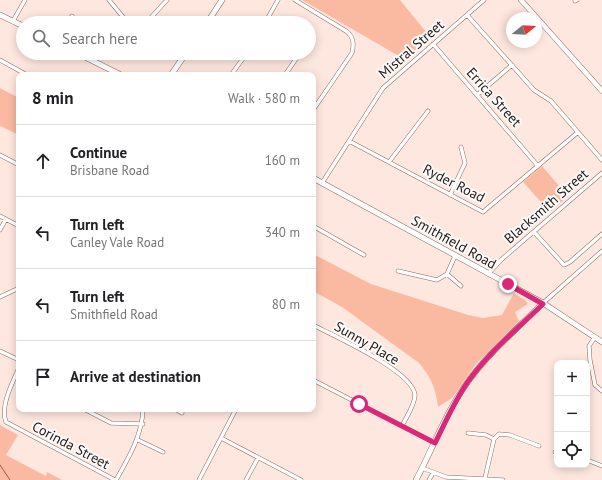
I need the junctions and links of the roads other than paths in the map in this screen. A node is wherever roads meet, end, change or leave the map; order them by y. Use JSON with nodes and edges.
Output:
{"nodes":[{"id":1,"x":25,"y":0,"type":"edge"},
{"id":2,"x":109,"y":0,"type":"edge"},
{"id":3,"x":167,"y":0,"type":"edge"},
{"id":4,"x":222,"y":0,"type":"edge"},
{"id":5,"x":278,"y":0,"type":"edge"},
{"id":6,"x":295,"y":0,"type":"edge"},
{"id":7,"x":484,"y":0,"type":"edge"},
{"id":8,"x":522,"y":0,"type":"edge"},
{"id":9,"x":0,"y":15,"type":"edge"},
{"id":10,"x":467,"y":15,"type":"junction"},
{"id":11,"x":122,"y":16,"type":"edge"},
{"id":12,"x":152,"y":16,"type":"edge"},
{"id":13,"x":212,"y":16,"type":"edge"},
{"id":14,"x":269,"y":16,"type":"edge"},
{"id":15,"x":13,"y":21,"type":"junction"},
{"id":16,"x":16,"y":22,"type":"edge"},
{"id":17,"x":433,"y":44,"type":"junction"},
{"id":18,"x":0,"y":60,"type":"edge"},
{"id":19,"x":91,"y":60,"type":"edge"},
{"id":20,"x":181,"y":60,"type":"edge"},
{"id":21,"x":241,"y":60,"type":"edge"},
{"id":22,"x":295,"y":60,"type":"edge"},
{"id":23,"x":512,"y":65,"type":"junction"},
{"id":24,"x":22,"y":72,"type":"edge"},
{"id":25,"x":115,"y":72,"type":"edge"},
{"id":26,"x":173,"y":72,"type":"edge"},
{"id":27,"x":233,"y":72,"type":"edge"},
{"id":28,"x":287,"y":72,"type":"edge"},
{"id":29,"x":602,"y":92,"type":"edge"},
{"id":30,"x":477,"y":96,"type":"junction"},
{"id":31,"x":316,"y":106,"type":"edge"},
{"id":32,"x":428,"y":111,"type":"dead end"},
{"id":33,"x":577,"y":133,"type":"junction"},
{"id":34,"x":349,"y":141,"type":"junction"},
{"id":35,"x":461,"y":147,"type":"dead end"},
{"id":36,"x":0,"y":155,"type":"edge"},
{"id":37,"x":602,"y":160,"type":"edge"},
{"id":38,"x":389,"y":162,"type":"junction"},
{"id":39,"x":16,"y":163,"type":"edge"},
{"id":40,"x":538,"y":166,"type":"junction"},
{"id":41,"x":602,"y":173,"type":"edge"},
{"id":42,"x":316,"y":180,"type":"edge"},
{"id":43,"x":322,"y":183,"type":"junction"},
{"id":44,"x":450,"y":195,"type":"junction"},
{"id":45,"x":0,"y":216,"type":"edge"},
{"id":46,"x":6,"y":219,"type":"junction"},
{"id":47,"x":16,"y":224,"type":"edge"},
{"id":48,"x":316,"y":228,"type":"edge"},
{"id":49,"x":0,"y":230,"type":"edge"},
{"id":50,"x":534,"y":232,"type":"junction"},
{"id":51,"x":602,"y":234,"type":"edge"},
{"id":52,"x":602,"y":251,"type":"edge"},
{"id":53,"x":364,"y":255,"type":"dead end"},
{"id":54,"x":455,"y":256,"type":"junction"},
{"id":55,"x":398,"y":271,"type":"dead end"},
{"id":56,"x":447,"y":274,"type":"junction"},
{"id":57,"x":488,"y":274,"type":"junction"},
{"id":58,"x":461,"y":286,"type":"dead end"},
{"id":59,"x":16,"y":289,"type":"edge"},
{"id":60,"x":0,"y":297,"type":"edge"},
{"id":61,"x":543,"y":304,"type":"junction"},
{"id":62,"x":316,"y":327,"type":"edge"},
{"id":63,"x":595,"y":337,"type":"junction"},
{"id":64,"x":602,"y":342,"type":"edge"},
{"id":65,"x":0,"y":351,"type":"edge"},
{"id":66,"x":16,"y":359,"type":"edge"},
{"id":67,"x":16,"y":379,"type":"edge"},
{"id":68,"x":316,"y":382,"type":"edge"},
{"id":69,"x":602,"y":391,"type":"edge"},
{"id":70,"x":90,"y":412,"type":"edge"},
{"id":71,"x":143,"y":412,"type":"edge"},
{"id":72,"x":234,"y":412,"type":"edge"},
{"id":73,"x":142,"y":424,"type":"junction"},
{"id":74,"x":402,"y":426,"type":"junction"},
{"id":75,"x":468,"y":434,"type":"dead end"},
{"id":76,"x":221,"y":438,"type":"junction"},
{"id":77,"x":494,"y":438,"type":"junction"},
{"id":78,"x":138,"y":440,"type":"junction"},
{"id":79,"x":435,"y":443,"type":"junction"},
{"id":80,"x":539,"y":446,"type":"dead end"},
{"id":81,"x":163,"y":452,"type":"dead end"},
{"id":82,"x":258,"y":458,"type":"junction"},
{"id":83,"x":590,"y":461,"type":"edge"},
{"id":84,"x":602,"y":466,"type":"edge"},
{"id":85,"x":422,"y":468,"type":"junction"},
{"id":86,"x":433,"y":473,"type":"junction"},
{"id":87,"x":485,"y":478,"type":"junction"},
{"id":88,"x":473,"y":479,"type":"edge"},
{"id":89,"x":115,"y":480,"type":"edge"},
{"id":90,"x":199,"y":480,"type":"edge"},
{"id":91,"x":246,"y":480,"type":"edge"},
{"id":92,"x":300,"y":480,"type":"edge"},
{"id":93,"x":416,"y":480,"type":"edge"},
{"id":94,"x":429,"y":480,"type":"edge"},
{"id":95,"x":503,"y":480,"type":"edge"}],
"edges":[{"from":1,"to":15,"type":"street"},
{"from":2,"to":11,"type":"street"},
{"from":3,"to":12,"type":"street"},
{"from":4,"to":13,"type":"main road"},
{"from":5,"to":14,"type":"street"},
{"from":6,"to":31,"type":"street"},
{"from":7,"to":10,"type":"street","name":"Mistral Street"},
{"from":8,"to":29,"type":"street"},
{"from":9,"to":15,"type":"main road"},
{"from":10,"to":17,"type":"street","name":"Mistral Street"},
{"from":10,"to":23,"type":"street"},
{"from":15,"to":16,"type":"main road"},
{"from":17,"to":30,"type":"street","name":"Errica Street"},
{"from":17,"to":34,"type":"street","name":"Mistral Street"},
{"from":18,"to":24,"type":"street"},
{"from":19,"to":25,"type":"main road"},
{"from":20,"to":26,"type":"main road"},
{"from":21,"to":27,"type":"street"},
{"from":22,"to":28,"type":"street"},
{"from":23,"to":30,"type":"street"},
{"from":23,"to":33,"type":"street"},
{"from":30,"to":40,"type":"street","name":"Errica Street"},
{"from":32,"to":38,"type":"street"},
{"from":33,"to":37,"type":"street"},
{"from":33,"to":40,"type":"street","name":"Ryder Road"},
{"from":34,"to":38,"type":"street","name":"Ryder Road"},
{"from":34,"to":43,"type":"street","name":"Mistral Street"},
{"from":35,"to":44,"type":"street"},
{"from":36,"to":39,"type":"street"},
{"from":38,"to":44,"type":"street","name":"Ryder Road"},
{"from":40,"to":44,"type":"street","name":"Ryder Road"},
{"from":41,"to":50,"type":"street","name":"Blacksmith Street"},
{"from":42,"to":43,"type":"main road","name":"Smithfield Road"},
{"from":43,"to":54,"type":"main road","name":"Smithfield Road"},
{"from":45,"to":46,"type":"street"},
{"from":46,"to":47,"type":"street"},
{"from":46,"to":49,"type":"street"},
{"from":48,"to":53,"type":"street"},
{"from":50,"to":51,"type":"street"},
{"from":50,"to":57,"type":"street","name":"Blacksmith Street"},
{"from":52,"to":61,"type":"street"},
{"from":54,"to":56,"type":"street"},
{"from":54,"to":57,"type":"main road","name":"Smithfield Road"},
{"from":55,"to":56,"type":"street"},
{"from":56,"to":58,"type":"street"},
{"from":57,"to":61,"type":"main road","name":"Smithfield Road"},
{"from":59,"to":60,"type":"street"},
{"from":61,"to":63,"type":"main road","name":"Smithfield Road"},
{"from":61,"to":79,"type":"main road"},
{"from":62,"to":74,"type":"street","name":"Sunny Place"},
{"from":63,"to":64,"type":"main road","name":"Smithfield Road"},
{"from":63,"to":69,"type":"street"},
{"from":65,"to":66,"type":"street"},
{"from":67,"to":89,"type":"street","name":"Corinda Street"},
{"from":68,"to":74,"type":"street"},
{"from":70,"to":73,"type":"street"},
{"from":71,"to":73,"type":"street"},
{"from":72,"to":76,"type":"street"},
{"from":73,"to":78,"type":"street"},
{"from":74,"to":79,"type":"street"},
{"from":75,"to":77,"type":"street"},
{"from":76,"to":82,"type":"street"},
{"from":76,"to":90,"type":"street"},
{"from":77,"to":80,"type":"street"},
{"from":77,"to":87,"type":"street"},
{"from":78,"to":81,"type":"street"},
{"from":78,"to":89,"type":"street"},
{"from":79,"to":85,"type":"main road"},
{"from":82,"to":91,"type":"street"},
{"from":82,"to":92,"type":"street"},
{"from":83,"to":84,"type":"street"},
{"from":85,"to":86,"type":"street"},
{"from":85,"to":93,"type":"main road"},
{"from":86,"to":88,"type":"street"},
{"from":86,"to":94,"type":"street"},
{"from":87,"to":88,"type":"street"},
{"from":87,"to":95,"type":"street"}]}
